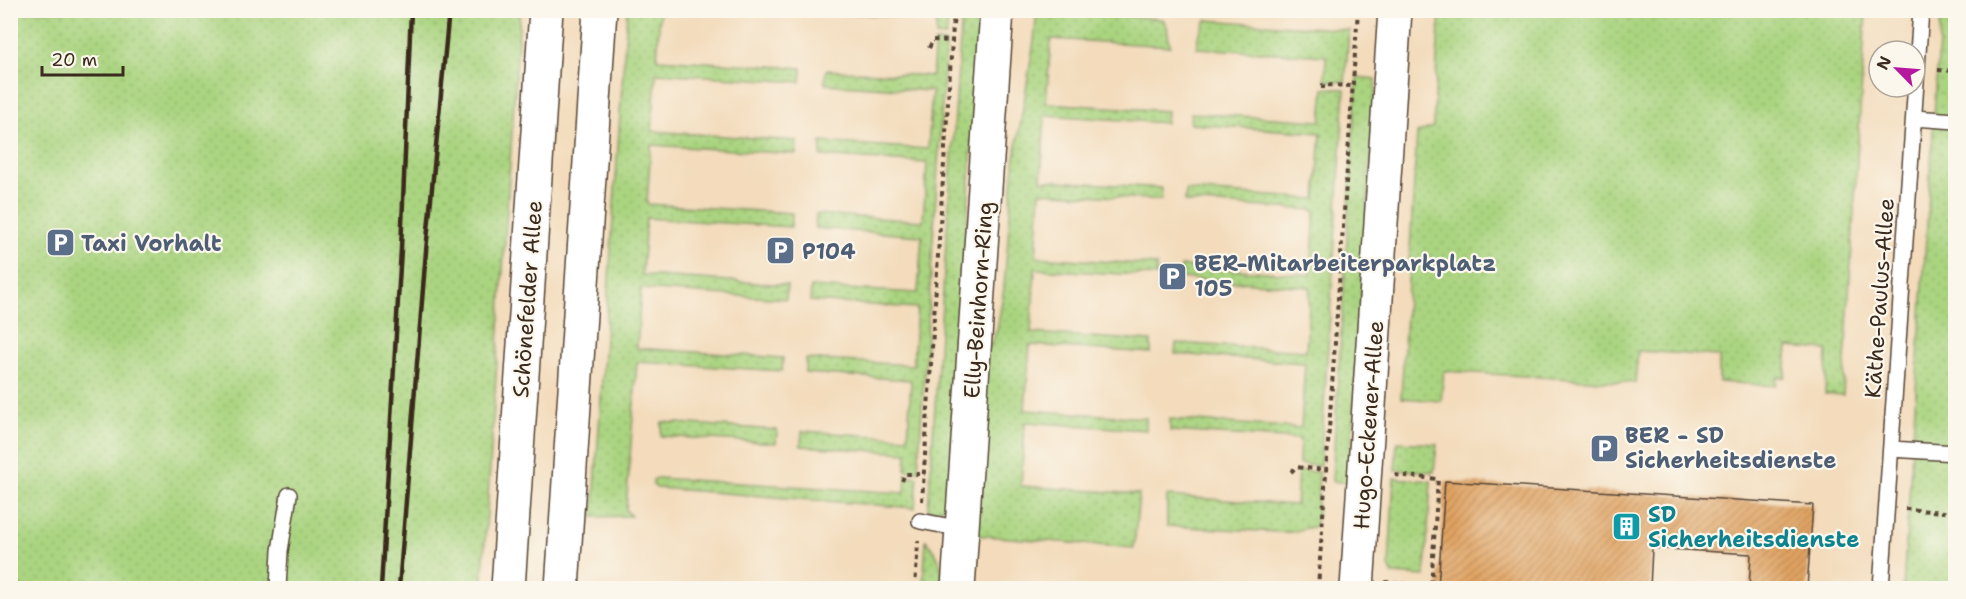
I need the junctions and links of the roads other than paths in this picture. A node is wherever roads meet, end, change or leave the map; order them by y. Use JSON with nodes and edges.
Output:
{"nodes":[{"id":1,"x":546,"y":10,"type":"edge"},
{"id":2,"x":600,"y":10,"type":"edge"},
{"id":3,"x":997,"y":10,"type":"edge"},
{"id":4,"x":1395,"y":10,"type":"edge"},
{"id":5,"x":1921,"y":10,"type":"edge"},
{"id":6,"x":1914,"y":118,"type":"junction"},
{"id":7,"x":1956,"y":121,"type":"edge"},
{"id":8,"x":1891,"y":449,"type":"junction"},
{"id":9,"x":1956,"y":453,"type":"edge"},
{"id":10,"x":289,"y":495,"type":"dead end"},
{"id":11,"x":920,"y":521,"type":"road end"},
{"id":12,"x":962,"y":529,"type":"junction"},
{"id":13,"x":1371,"y":585,"type":"edge"},
{"id":14,"x":278,"y":588,"type":"edge"},
{"id":15,"x":508,"y":588,"type":"edge"},
{"id":16,"x":562,"y":588,"type":"edge"},
{"id":17,"x":958,"y":588,"type":"edge"},
{"id":18,"x":1881,"y":588,"type":"edge"}],
"edges":[{"from":1,"to":15,"type":"main road","name":"Schönefelder Allee"},
{"from":2,"to":16,"type":"main road"},
{"from":3,"to":12,"type":"main road","name":"Elly-Beinhorn-Ring"},
{"from":4,"to":13,"type":"main road","name":"Hugo-Eckener-Allee"},
{"from":5,"to":6,"type":"lane","name":"Käthe-Paulus-Allee"},
{"from":6,"to":7,"type":"lane"},
{"from":6,"to":8,"type":"lane","name":"Käthe-Paulus-Allee"},
{"from":8,"to":9,"type":"lane"},
{"from":8,"to":18,"type":"lane","name":"Käthe-Paulus-Allee"},
{"from":10,"to":14,"type":"lane"},
{"from":11,"to":12,"type":"lane"},
{"from":12,"to":17,"type":"main road","name":"Elly-Beinhorn-Ring"}]}
